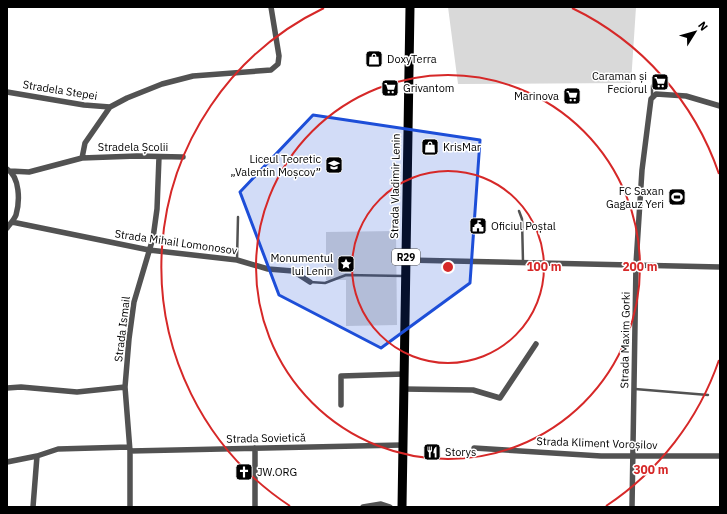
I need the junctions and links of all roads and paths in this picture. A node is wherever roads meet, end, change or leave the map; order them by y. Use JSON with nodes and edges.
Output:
{"nodes":[{"id":1,"x":271,"y":7,"type":"edge"},
{"id":2,"x":410,"y":7,"type":"edge"},
{"id":3,"x":656,"y":79,"type":"dead end"},
{"id":4,"x":7,"y":92,"type":"edge"},
{"id":5,"x":652,"y":96,"type":"junction"},
{"id":6,"x":720,"y":106,"type":"edge"},
{"id":7,"x":110,"y":107,"type":"junction"},
{"id":8,"x":159,"y":157,"type":"junction"},
{"id":9,"x":183,"y":157,"type":"dead end"},
{"id":10,"x":82,"y":158,"type":"junction"},
{"id":11,"x":9,"y":170,"type":"edge"},
{"id":12,"x":520,"y":211,"type":"dead end"},
{"id":13,"x":238,"y":217,"type":"dead end"},
{"id":14,"x":12,"y":222,"type":"junction"},
{"id":15,"x":7,"y":228,"type":"edge"},
{"id":16,"x":149,"y":250,"type":"junction"},
{"id":17,"x":238,"y":260,"type":"junction"},
{"id":18,"x":406,"y":260,"type":"junction"},
{"id":19,"x":523,"y":262,"type":"junction"},
{"id":20,"x":636,"y":264,"type":"junction"},
{"id":21,"x":720,"y":267,"type":"edge"},
{"id":22,"x":405,"y":276,"type":"junction"},
{"id":23,"x":310,"y":282,"type":"joint"},
{"id":24,"x":536,"y":344,"type":"dead end"},
{"id":25,"x":404,"y":374,"type":"junction"},
{"id":26,"x":125,"y":387,"type":"junction"},
{"id":27,"x":7,"y":388,"type":"edge"},
{"id":28,"x":403,"y":389,"type":"junction"},
{"id":29,"x":635,"y":389,"type":"junction"},
{"id":30,"x":708,"y":395,"type":"dead end"},
{"id":31,"x":341,"y":405,"type":"dead end"},
{"id":32,"x":402,"y":445,"type":"junction"},
{"id":33,"x":255,"y":448,"type":"junction"},
{"id":34,"x":474,"y":448,"type":"dead end"},
{"id":35,"x":130,"y":449,"type":"junction"},
{"id":36,"x":37,"y":456,"type":"junction"},
{"id":37,"x":632,"y":456,"type":"junction"},
{"id":38,"x":720,"y":456,"type":"edge"},
{"id":39,"x":7,"y":462,"type":"edge"},
{"id":40,"x":33,"y":507,"type":"edge"},
{"id":41,"x":130,"y":507,"type":"edge"},
{"id":42,"x":255,"y":507,"type":"edge"},
{"id":43,"x":363,"y":507,"type":"edge"},
{"id":44,"x":390,"y":507,"type":"edge"},
{"id":45,"x":402,"y":507,"type":"edge"},
{"id":46,"x":632,"y":507,"type":"edge"}],
"edges":[{"from":1,"to":7,"type":"street"},
{"from":2,"to":18,"type":"main road","name":"Strada Vladimir Lenin","number":"R29"},
{"from":3,"to":5,"type":"lane","name":"Strada Maxim Gorki"},
{"from":4,"to":7,"type":"street","name":"Stradela Stepei"},
{"from":5,"to":6,"type":"street"},
{"from":5,"to":20,"type":"street","name":"Strada Maxim Gorki"},
{"from":7,"to":10,"type":"street"},
{"from":8,"to":9,"type":"street","name":"Stradela Școlii"},
{"from":8,"to":10,"type":"street","name":"Stradela Școlii"},
{"from":8,"to":16,"type":"street","name":"Strada Ismail"},
{"from":10,"to":11,"type":"street","name":"Stradela Școlii"},
{"from":11,"to":14,"type":"street"},
{"from":12,"to":19,"type":"lane"},
{"from":13,"to":17,"type":"lane"},
{"from":14,"to":15,"type":"street"},
{"from":14,"to":16,"type":"street","name":"Strada Mihail Lomonosov"},
{"from":16,"to":17,"type":"street","name":"Strada Mihail Lomonosov"},
{"from":16,"to":26,"type":"street","name":"Strada Ismail"},
{"from":17,"to":23,"type":"street","name":"Strada Mihail Lomonosov"},
{"from":18,"to":19,"type":"street"},
{"from":18,"to":22,"type":"main road","name":"Strada Vladimir Lenin","number":"R29"},
{"from":19,"to":20,"type":"street"},
{"from":20,"to":21,"type":"street"},
{"from":20,"to":29,"type":"street","name":"Strada Maxim Gorki"},
{"from":22,"to":23,"type":"lane"},
{"from":22,"to":25,"type":"main road","name":"Strada Vladimir Lenin","number":"R29"},
{"from":24,"to":28,"type":"street"},
{"from":25,"to":28,"type":"main road","name":"Strada Vladimir Lenin","number":"R29"},
{"from":25,"to":31,"type":"street"},
{"from":26,"to":27,"type":"street"},
{"from":26,"to":35,"type":"street","name":"Strada Ismail"},
{"from":28,"to":32,"type":"main road","name":"Strada Vladimir Lenin","number":"R29"},
{"from":29,"to":30,"type":"lane"},
{"from":29,"to":37,"type":"street","name":"Strada Maxim Gorki"},
{"from":32,"to":33,"type":"street","name":"Strada Sovietică"},
{"from":32,"to":45,"type":"main road","name":"Strada Vladimir Lenin","number":"R29"},
{"from":33,"to":35,"type":"street","name":"Strada Sovietică"},
{"from":33,"to":42,"type":"street"},
{"from":34,"to":37,"type":"street","name":"Strada Kliment Voroșilov"},
{"from":35,"to":36,"type":"street","name":"Strada Sovietică"},
{"from":35,"to":41,"type":"street","name":"Strada Ismail"},
{"from":36,"to":39,"type":"street","name":"Strada Sovietică"},
{"from":36,"to":40,"type":"street"},
{"from":37,"to":38,"type":"street","name":"Strada Kliment Voroșilov"},
{"from":37,"to":46,"type":"street","name":"Strada Maxim Gorki"},
{"from":43,"to":44,"type":"street"}]}
